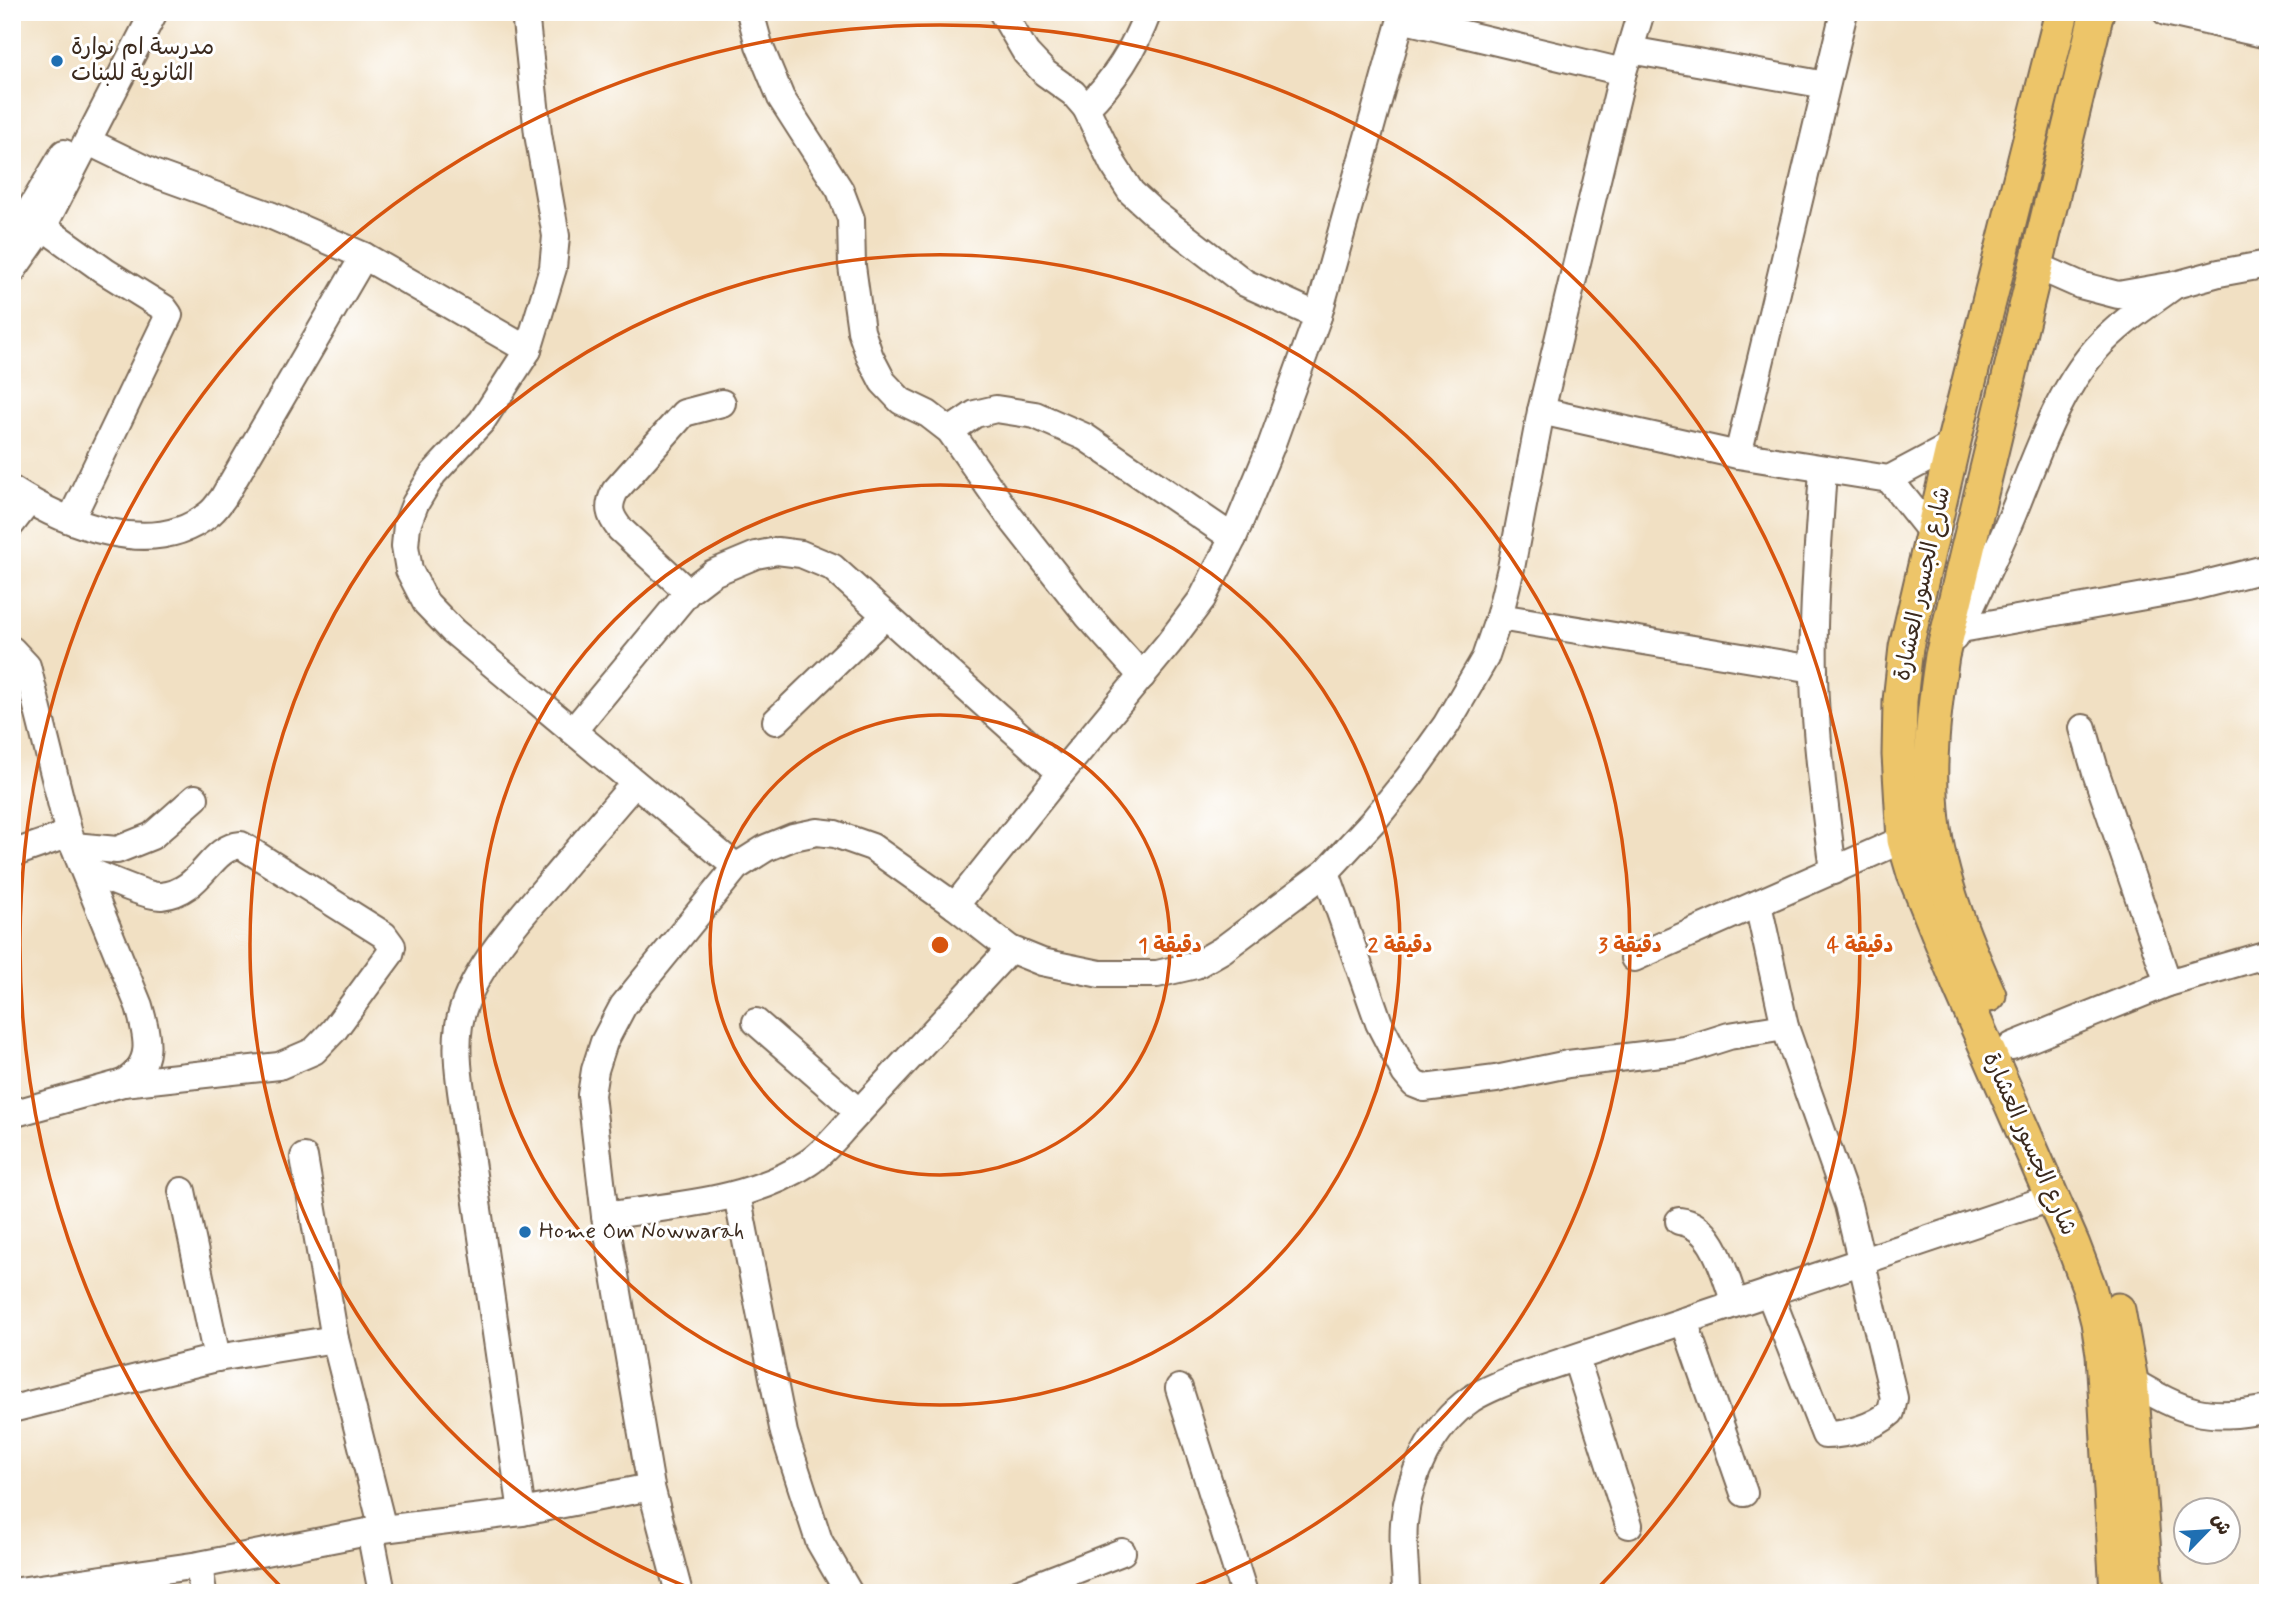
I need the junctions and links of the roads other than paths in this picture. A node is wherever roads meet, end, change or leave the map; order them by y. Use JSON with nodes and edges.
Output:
{"nodes":[{"id":1,"x":138,"y":12,"type":"edge"},
{"id":2,"x":154,"y":12,"type":"edge"},
{"id":3,"x":525,"y":12,"type":"edge"},
{"id":4,"x":750,"y":12,"type":"edge"},
{"id":5,"x":1002,"y":12,"type":"edge"},
{"id":6,"x":1148,"y":12,"type":"edge"},
{"id":7,"x":1641,"y":12,"type":"edge"},
{"id":8,"x":1844,"y":12,"type":"edge"},
{"id":9,"x":2062,"y":12,"type":"edge"},
{"id":10,"x":2097,"y":12,"type":"edge"},
{"id":11,"x":2166,"y":12,"type":"edge"},
{"id":12,"x":1402,"y":15,"type":"edge"},
{"id":13,"x":2268,"y":35,"type":"edge"},
{"id":14,"x":1627,"y":61,"type":"junction"},
{"id":15,"x":1826,"y":85,"type":"junction"},
{"id":16,"x":1086,"y":108,"type":"junction"},
{"id":17,"x":89,"y":142,"type":"junction"},
{"id":18,"x":43,"y":227,"type":"junction"},
{"id":19,"x":12,"y":240,"type":"edge"},
{"id":20,"x":364,"y":256,"type":"junction"},
{"id":21,"x":2268,"y":264,"type":"edge"},
{"id":22,"x":2037,"y":266,"type":"junction"},
{"id":23,"x":12,"y":271,"type":"edge"},
{"id":24,"x":2175,"y":285,"type":"junction"},
{"id":25,"x":1318,"y":316,"type":"junction"},
{"id":26,"x":528,"y":350,"type":"junction"},
{"id":27,"x":722,"y":403,"type":"dead end"},
{"id":28,"x":1541,"y":411,"type":"junction"},
{"id":29,"x":950,"y":431,"type":"junction"},
{"id":30,"x":1953,"y":446,"type":"junction"},
{"id":31,"x":1738,"y":455,"type":"junction"},
{"id":32,"x":1823,"y":469,"type":"junction"},
{"id":33,"x":1889,"y":479,"type":"junction"},
{"id":34,"x":21,"y":495,"type":"edge"},
{"id":35,"x":71,"y":519,"type":"junction"},
{"id":36,"x":12,"y":523,"type":"edge"},
{"id":37,"x":1932,"y":533,"type":"junction"},
{"id":38,"x":1233,"y":538,"type":"junction"},
{"id":39,"x":2268,"y":568,"type":"edge"},
{"id":40,"x":688,"y":592,"type":"junction"},
{"id":41,"x":884,"y":616,"type":"junction"},
{"id":42,"x":1499,"y":617,"type":"junction"},
{"id":43,"x":1961,"y":629,"type":"junction"},
{"id":44,"x":12,"y":650,"type":"edge"},
{"id":45,"x":1942,"y":656,"type":"junction"},
{"id":46,"x":1814,"y":669,"type":"junction"},
{"id":47,"x":1142,"y":676,"type":"junction"},
{"id":48,"x":776,"y":721,"type":"dead end"},
{"id":49,"x":2083,"y":728,"type":"dead end"},
{"id":50,"x":573,"y":731,"type":"junction"},
{"id":51,"x":1061,"y":773,"type":"junction"},
{"id":52,"x":634,"y":784,"type":"junction"},
{"id":53,"x":195,"y":798,"type":"dead end"},
{"id":54,"x":1934,"y":825,"type":"junction"},
{"id":55,"x":1904,"y":839,"type":"junction"},
{"id":56,"x":76,"y":850,"type":"junction"},
{"id":57,"x":12,"y":854,"type":"edge"},
{"id":58,"x":736,"y":867,"type":"junction"},
{"id":59,"x":1833,"y":871,"type":"junction"},
{"id":60,"x":1326,"y":872,"type":"junction"},
{"id":61,"x":1758,"y":904,"type":"junction"},
{"id":62,"x":955,"y":906,"type":"junction"},
{"id":63,"x":1010,"y":949,"type":"junction"},
{"id":64,"x":1634,"y":958,"type":"dead end"},
{"id":65,"x":2267,"y":958,"type":"edge"},
{"id":66,"x":2168,"y":983,"type":"junction"},
{"id":67,"x":756,"y":1022,"type":"dead end"},
{"id":68,"x":1785,"y":1027,"type":"junction"},
{"id":69,"x":2012,"y":1046,"type":"junction"},
{"id":70,"x":123,"y":1083,"type":"junction"},
{"id":71,"x":859,"y":1112,"type":"junction"},
{"id":72,"x":12,"y":1114,"type":"edge"},
{"id":73,"x":304,"y":1157,"type":"dead end"},
{"id":74,"x":181,"y":1191,"type":"dead end"},
{"id":75,"x":737,"y":1195,"type":"junction"},
{"id":76,"x":2054,"y":1197,"type":"junction"},
{"id":77,"x":605,"y":1216,"type":"junction"},
{"id":78,"x":1679,"y":1221,"type":"dead end"},
{"id":79,"x":1861,"y":1263,"type":"junction"},
{"id":80,"x":1769,"y":1292,"type":"junction"},
{"id":81,"x":1735,"y":1303,"type":"junction"},
{"id":82,"x":1684,"y":1321,"type":"junction"},
{"id":83,"x":335,"y":1339,"type":"junction"},
{"id":84,"x":217,"y":1358,"type":"junction"},
{"id":85,"x":1576,"y":1359,"type":"junction"},
{"id":86,"x":2131,"y":1381,"type":"junction"},
{"id":87,"x":1179,"y":1388,"type":"dead end"},
{"id":88,"x":12,"y":1409,"type":"edge"},
{"id":89,"x":2268,"y":1409,"type":"edge"},
{"id":90,"x":651,"y":1487,"type":"junction"},
{"id":91,"x":1744,"y":1493,"type":"dead end"},
{"id":92,"x":522,"y":1512,"type":"junction"},
{"id":93,"x":1629,"y":1525,"type":"dead end"},
{"id":94,"x":377,"y":1530,"type":"junction"},
{"id":95,"x":1122,"y":1552,"type":"dead end"},
{"id":96,"x":199,"y":1565,"type":"junction"},
{"id":97,"x":12,"y":1592,"type":"edge"},
{"id":98,"x":203,"y":1593,"type":"edge"},
{"id":99,"x":382,"y":1593,"type":"edge"},
{"id":100,"x":679,"y":1593,"type":"edge"},
{"id":101,"x":849,"y":1593,"type":"edge"},
{"id":102,"x":1017,"y":1593,"type":"edge"},
{"id":103,"x":1244,"y":1593,"type":"edge"},
{"id":104,"x":1406,"y":1593,"type":"edge"},
{"id":105,"x":2117,"y":1593,"type":"edge"},
{"id":106,"x":2147,"y":1593,"type":"edge"}],
"edges":[{"from":1,"to":19,"type":"street"},
{"from":2,"to":17,"type":"street"},
{"from":3,"to":26,"type":"street"},
{"from":4,"to":29,"type":"street"},
{"from":5,"to":16,"type":"street"},
{"from":6,"to":16,"type":"street"},
{"from":7,"to":14,"type":"street"},
{"from":8,"to":15,"type":"street"},
{"from":9,"to":30,"type":"main road","name":"شارع الجسور العشارة"},
{"from":10,"to":22,"type":"main road","name":"شارع الجسور العشارة"},
{"from":11,"to":13,"type":"street"},
{"from":12,"to":14,"type":"street"},
{"from":12,"to":25,"type":"street"},
{"from":14,"to":15,"type":"street"},
{"from":14,"to":28,"type":"street"},
{"from":15,"to":31,"type":"street"},
{"from":16,"to":25,"type":"street"},
{"from":17,"to":18,"type":"street"},
{"from":17,"to":20,"type":"street"},
{"from":18,"to":23,"type":"street"},
{"from":18,"to":35,"type":"street"},
{"from":20,"to":26,"type":"street"},
{"from":20,"to":35,"type":"street"},
{"from":21,"to":24,"type":"street"},
{"from":22,"to":24,"type":"street"},
{"from":22,"to":45,"type":"main road","name":"شارع الجسور العشارة"},
{"from":24,"to":43,"type":"street"},
{"from":25,"to":38,"type":"street"},
{"from":26,"to":50,"type":"street"},
{"from":27,"to":40,"type":"street"},
{"from":28,"to":31,"type":"street"},
{"from":28,"to":42,"type":"street"},
{"from":29,"to":38,"type":"street"},
{"from":29,"to":47,"type":"street"},
{"from":30,"to":33,"type":"street"},
{"from":30,"to":37,"type":"main road","name":"شارع الجسور العشارة"},
{"from":31,"to":32,"type":"street"},
{"from":32,"to":33,"type":"street"},
{"from":32,"to":46,"type":"street"},
{"from":33,"to":37,"type":"street"},
{"from":34,"to":35,"type":"street"},
{"from":34,"to":36,"type":"street"},
{"from":37,"to":55,"type":"main road","name":"شارع الجسور العشارة"},
{"from":38,"to":47,"type":"street"},
{"from":39,"to":43,"type":"street"},
{"from":40,"to":41,"type":"street"},
{"from":40,"to":50,"type":"street"},
{"from":41,"to":48,"type":"street"},
{"from":41,"to":51,"type":"street"},
{"from":42,"to":46,"type":"street"},
{"from":42,"to":60,"type":"street"},
{"from":43,"to":45,"type":"street"},
{"from":44,"to":56,"type":"street"},
{"from":45,"to":54,"type":"main road","name":"شارع الجسور العشارة"},
{"from":46,"to":59,"type":"street"},
{"from":47,"to":51,"type":"street"},
{"from":49,"to":66,"type":"street"},
{"from":50,"to":52,"type":"street"},
{"from":51,"to":62,"type":"street"},
{"from":52,"to":58,"type":"street"},
{"from":52,"to":92,"type":"street"},
{"from":53,"to":56,"type":"street"},
{"from":54,"to":55,"type":"street"},
{"from":54,"to":69,"type":"main road","name":"شارع الجسور العشارة"},
{"from":55,"to":59,"type":"street"},
{"from":55,"to":76,"type":"main road","name":"شارع الجسور العشارة"},
{"from":56,"to":57,"type":"street"},
{"from":56,"to":70,"type":"street"},
{"from":56,"to":70,"type":"street"},
{"from":58,"to":62,"type":"street"},
{"from":58,"to":77,"type":"street"},
{"from":59,"to":61,"type":"street"},
{"from":60,"to":63,"type":"street"},
{"from":60,"to":68,"type":"street"},
{"from":61,"to":64,"type":"street"},
{"from":61,"to":68,"type":"street"},
{"from":62,"to":63,"type":"street"},
{"from":63,"to":71,"type":"street"},
{"from":65,"to":66,"type":"street"},
{"from":66,"to":69,"type":"street"},
{"from":67,"to":71,"type":"street"},
{"from":68,"to":79,"type":"street"},
{"from":69,"to":86,"type":"main road","name":"شارع الجسور العشارة"},
{"from":70,"to":72,"type":"street"},
{"from":71,"to":75,"type":"street"},
{"from":73,"to":83,"type":"street"},
{"from":74,"to":84,"type":"street"},
{"from":75,"to":77,"type":"street"},
{"from":75,"to":101,"type":"street"},
{"from":76,"to":79,"type":"street"},
{"from":76,"to":105,"type":"main road","name":"شارع الجسور العشارة"},
{"from":77,"to":90,"type":"street"},
{"from":78,"to":81,"type":"street"},
{"from":79,"to":80,"type":"street"},
{"from":79,"to":80,"type":"street"},
{"from":80,"to":81,"type":"street"},
{"from":81,"to":82,"type":"street"},
{"from":82,"to":85,"type":"street"},
{"from":82,"to":91,"type":"street"},
{"from":83,"to":84,"type":"street"},
{"from":83,"to":94,"type":"street"},
{"from":84,"to":88,"type":"street"},
{"from":85,"to":93,"type":"street"},
{"from":85,"to":104,"type":"street"},
{"from":86,"to":89,"type":"street"},
{"from":86,"to":106,"type":"main road","name":"شارع الجسور العشارة"},
{"from":87,"to":103,"type":"street"},
{"from":90,"to":92,"type":"street"},
{"from":90,"to":100,"type":"street"},
{"from":92,"to":94,"type":"street"},
{"from":94,"to":96,"type":"street"},
{"from":94,"to":99,"type":"street"},
{"from":95,"to":102,"type":"street"},
{"from":96,"to":97,"type":"street"},
{"from":96,"to":98,"type":"street"}]}
